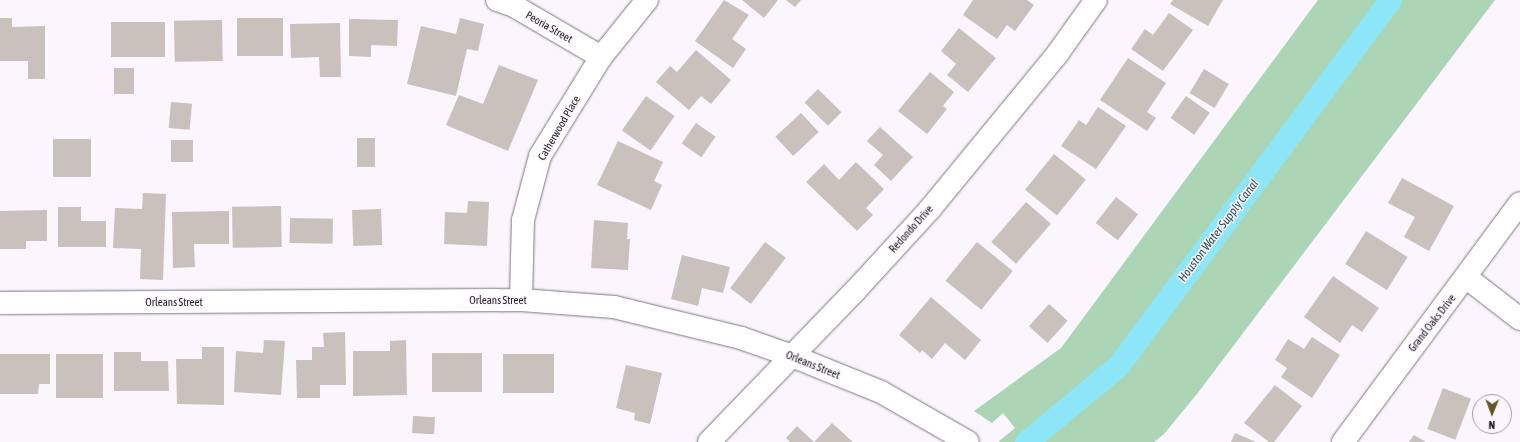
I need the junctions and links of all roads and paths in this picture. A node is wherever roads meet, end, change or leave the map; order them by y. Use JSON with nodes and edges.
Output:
{"nodes":[{"id":1,"x":497,"y":0,"type":"edge"},
{"id":2,"x":646,"y":0,"type":"edge"},
{"id":3,"x":1096,"y":0,"type":"edge"},
{"id":4,"x":601,"y":57,"type":"junction"},
{"id":5,"x":1520,"y":203,"type":"edge"},
{"id":6,"x":1467,"y":278,"type":"junction"},
{"id":7,"x":521,"y":300,"type":"junction"},
{"id":8,"x":0,"y":303,"type":"edge"},
{"id":9,"x":1520,"y":319,"type":"edge"},
{"id":10,"x":792,"y":356,"type":"junction"},
{"id":11,"x":709,"y":442,"type":"edge"},
{"id":12,"x":968,"y":442,"type":"edge"},
{"id":13,"x":1343,"y":442,"type":"edge"}],
"edges":[{"from":1,"to":4,"type":"street","name":"Peoria Street"},
{"from":2,"to":4,"type":"street","name":"Catherwood Place"},
{"from":3,"to":10,"type":"street","name":"Redondo Drive"},
{"from":4,"to":7,"type":"street","name":"Catherwood Place"},
{"from":5,"to":6,"type":"street","name":"Grand Oaks Drive"},
{"from":6,"to":9,"type":"street"},
{"from":6,"to":13,"type":"street","name":"Grand Oaks Drive"},
{"from":7,"to":8,"type":"street","name":"Orleans Street"},
{"from":7,"to":10,"type":"street","name":"Orleans Street"},
{"from":10,"to":11,"type":"street","name":"Redondo Drive"},
{"from":10,"to":12,"type":"street","name":"Orleans Street"}]}
